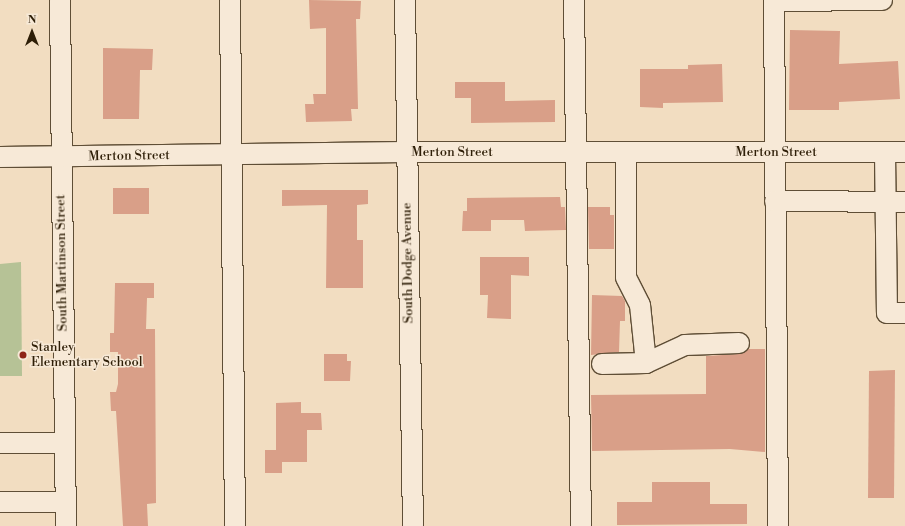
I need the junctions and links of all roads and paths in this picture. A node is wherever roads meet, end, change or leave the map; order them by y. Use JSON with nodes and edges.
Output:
{"nodes":[{"id":1,"x":60,"y":0,"type":"edge"},
{"id":2,"x":230,"y":0,"type":"edge"},
{"id":3,"x":405,"y":0,"type":"edge"},
{"id":4,"x":574,"y":0,"type":"edge"},
{"id":5,"x":774,"y":0,"type":"edge"},
{"id":6,"x":882,"y":0,"type":"edge"},
{"id":7,"x":406,"y":152,"type":"junction"},
{"id":8,"x":575,"y":152,"type":"junction"},
{"id":9,"x":626,"y":152,"type":"junction"},
{"id":10,"x":774,"y":152,"type":"junction"},
{"id":11,"x":885,"y":152,"type":"junction"},
{"id":12,"x":905,"y":152,"type":"edge"},
{"id":13,"x":231,"y":154,"type":"junction"},
{"id":14,"x":60,"y":156,"type":"junction"},
{"id":15,"x":0,"y":157,"type":"edge"},
{"id":16,"x":775,"y":201,"type":"junction"},
{"id":17,"x":895,"y":202,"type":"edge"},
{"id":18,"x":905,"y":313,"type":"edge"},
{"id":19,"x":739,"y":343,"type":"dead end"},
{"id":20,"x":602,"y":364,"type":"dead end"},
{"id":21,"x":646,"y":364,"type":"junction"},
{"id":22,"x":0,"y":443,"type":"edge"},
{"id":23,"x":65,"y":443,"type":"junction"},
{"id":24,"x":0,"y":502,"type":"edge"},
{"id":25,"x":66,"y":502,"type":"junction"},
{"id":26,"x":66,"y":526,"type":"edge"},
{"id":27,"x":235,"y":526,"type":"edge"},
{"id":28,"x":413,"y":526,"type":"edge"},
{"id":29,"x":581,"y":526,"type":"edge"},
{"id":30,"x":778,"y":526,"type":"edge"}],
"edges":[{"from":1,"to":14,"type":"street","name":"South Martinson Street"},
{"from":2,"to":13,"type":"street"},
{"from":3,"to":7,"type":"street","name":"South Dodge Avenue"},
{"from":4,"to":8,"type":"street"},
{"from":5,"to":6,"type":"street"},
{"from":5,"to":10,"type":"street"},
{"from":7,"to":8,"type":"street","name":"Merton Street"},
{"from":7,"to":13,"type":"street","name":"Merton Street"},
{"from":7,"to":28,"type":"street","name":"South Dodge Avenue"},
{"from":8,"to":9,"type":"street","name":"Merton Street"},
{"from":8,"to":29,"type":"street"},
{"from":9,"to":10,"type":"street","name":"Merton Street"},
{"from":9,"to":21,"type":"street"},
{"from":10,"to":11,"type":"street","name":"Merton Street"},
{"from":10,"to":16,"type":"street"},
{"from":11,"to":12,"type":"street","name":"Merton Street"},
{"from":11,"to":17,"type":"street"},
{"from":13,"to":14,"type":"street","name":"Merton Street"},
{"from":13,"to":27,"type":"street"},
{"from":14,"to":15,"type":"street","name":"Merton Street"},
{"from":14,"to":23,"type":"street","name":"South Martinson Street"},
{"from":16,"to":17,"type":"street"},
{"from":16,"to":30,"type":"street"},
{"from":17,"to":18,"type":"street"},
{"from":19,"to":21,"type":"street"},
{"from":20,"to":21,"type":"street"},
{"from":22,"to":23,"type":"street"},
{"from":23,"to":25,"type":"street","name":"South Martinson Street"},
{"from":24,"to":25,"type":"street"},
{"from":25,"to":26,"type":"street","name":"South Martinson Street"}]}
